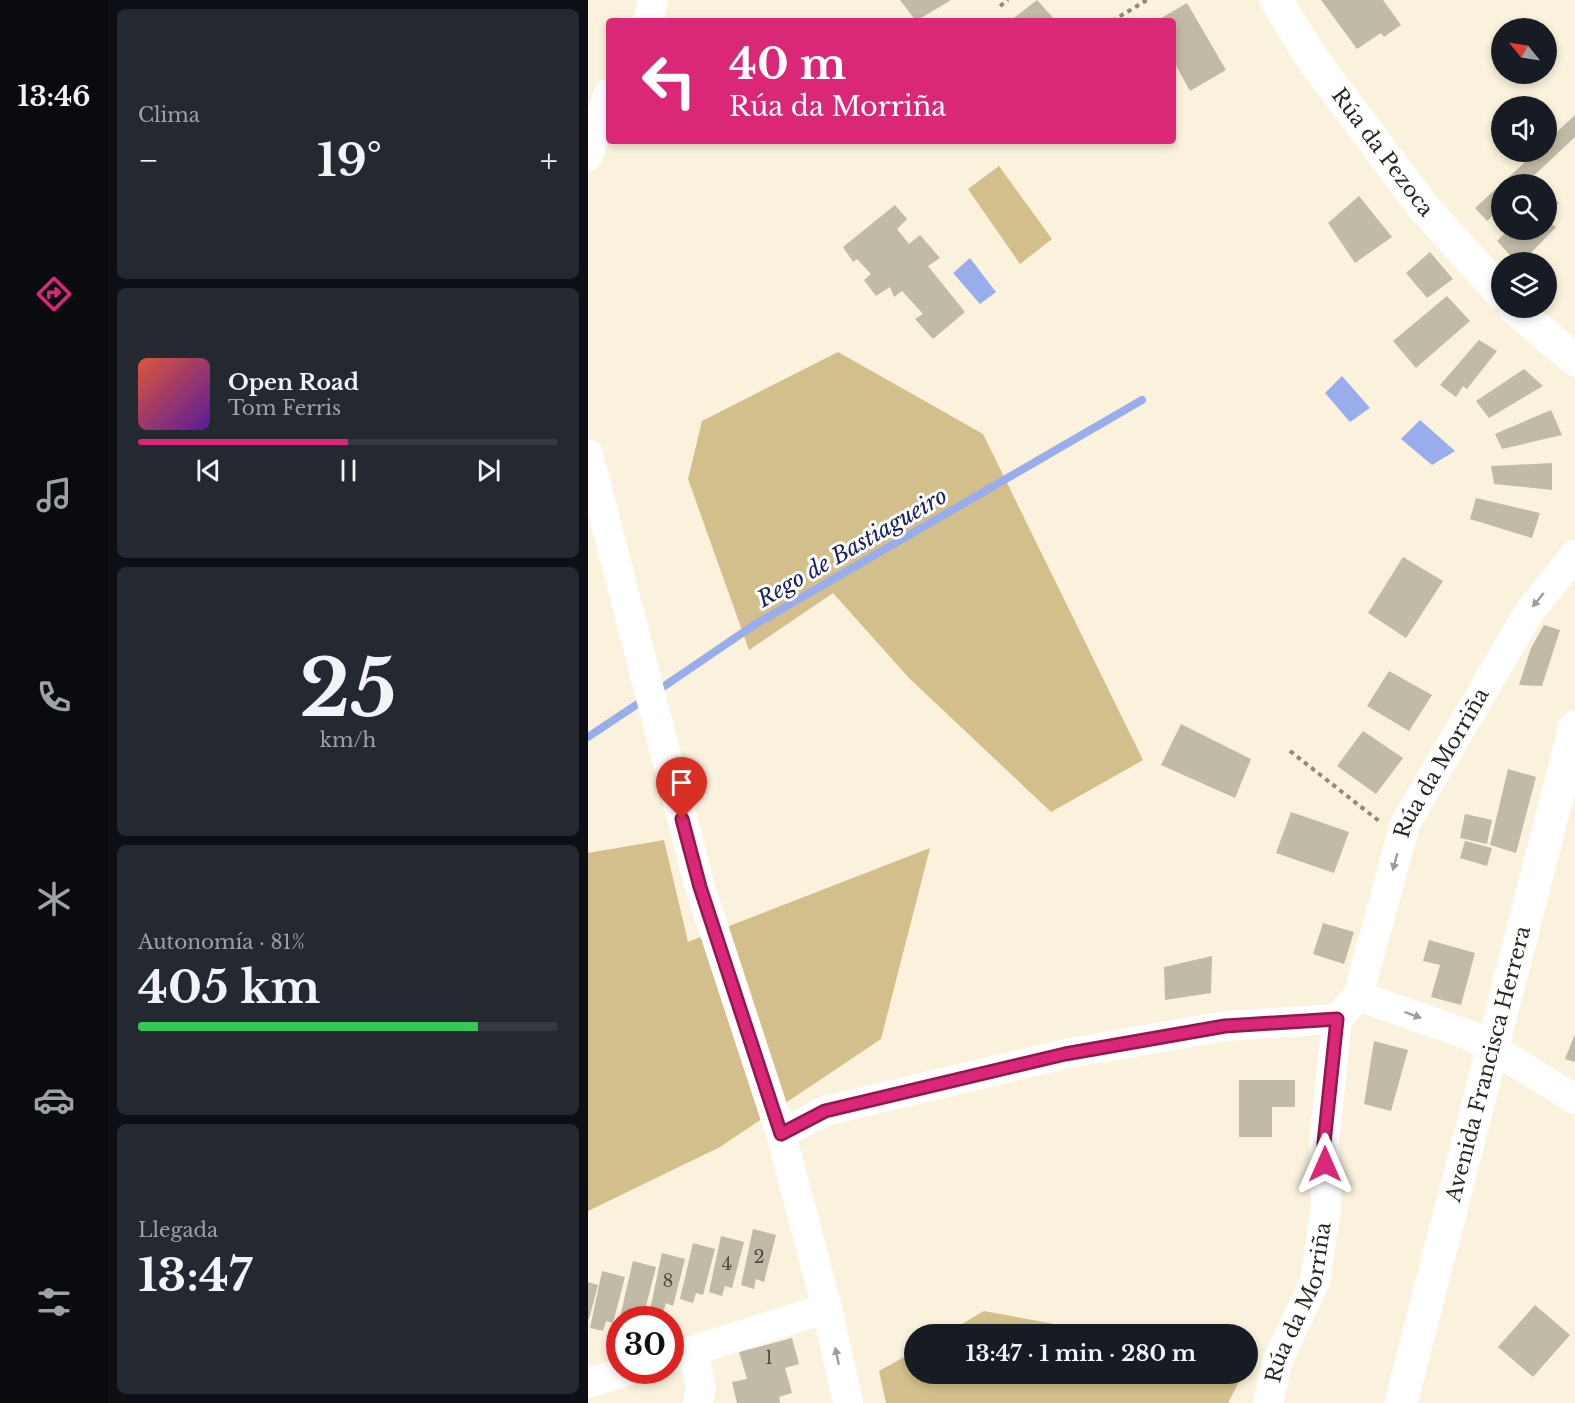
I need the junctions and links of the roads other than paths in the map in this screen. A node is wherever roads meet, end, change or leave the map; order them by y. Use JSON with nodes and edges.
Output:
{"nodes":[{"id":1,"x":653,"y":0,"type":"edge"},
{"id":2,"x":1276,"y":0,"type":"edge"},
{"id":3,"x":649,"y":18,"type":"edge"},
{"id":4,"x":606,"y":102,"type":"edge"},
{"id":5,"x":588,"y":156,"type":"edge"},
{"id":6,"x":1491,"y":282,"type":"edge"},
{"id":7,"x":1526,"y":318,"type":"edge"},
{"id":8,"x":1575,"y":360,"type":"edge"},
{"id":9,"x":588,"y":454,"type":"edge"},
{"id":10,"x":1575,"y":555,"type":"edge"},
{"id":11,"x":1575,"y":727,"type":"edge"},
{"id":12,"x":1358,"y":996,"type":"junction"},
{"id":13,"x":1337,"y":1019,"type":"junction"},
{"id":14,"x":1492,"y":1048,"type":"junction"},
{"id":15,"x":1575,"y":1099,"type":"edge"},
{"id":16,"x":781,"y":1134,"type":"junction"},
{"id":17,"x":827,"y":1308,"type":"junction"},
{"id":18,"x":684,"y":1354,"type":"edge"},
{"id":19,"x":684,"y":1358,"type":"edge"},
{"id":20,"x":606,"y":1377,"type":"edge"},
{"id":21,"x":588,"y":1383,"type":"edge"},
{"id":22,"x":698,"y":1403,"type":"edge"},
{"id":23,"x":848,"y":1403,"type":"edge"},
{"id":24,"x":1268,"y":1403,"type":"edge"},
{"id":25,"x":1401,"y":1403,"type":"edge"}],
"edges":[{"from":1,"to":3,"type":"street"},
{"from":2,"to":6,"type":"street","name":"Rúa da Pezoca"},
{"from":4,"to":5,"type":"street"},
{"from":7,"to":8,"type":"street"},
{"from":9,"to":16,"type":"street"},
{"from":10,"to":12,"type":"street","name":"Rúa da Morriña","one_way":true},
{"from":11,"to":14,"type":"street","name":"Avenida Francisca Herrera"},
{"from":12,"to":13,"type":"street","name":"Rúa da Morriña"},
{"from":12,"to":14,"type":"street","one_way":true},
{"from":13,"to":16,"type":"street"},
{"from":13,"to":24,"type":"street","name":"Rúa da Morriña"},
{"from":14,"to":15,"type":"street"},
{"from":14,"to":25,"type":"street","name":"Avenida Francisca Herrera"},
{"from":16,"to":17,"type":"street"},
{"from":17,"to":18,"type":"street"},
{"from":23,"to":17,"type":"street","one_way":true},
{"from":19,"to":22,"type":"street"},
{"from":20,"to":21,"type":"street"}]}
